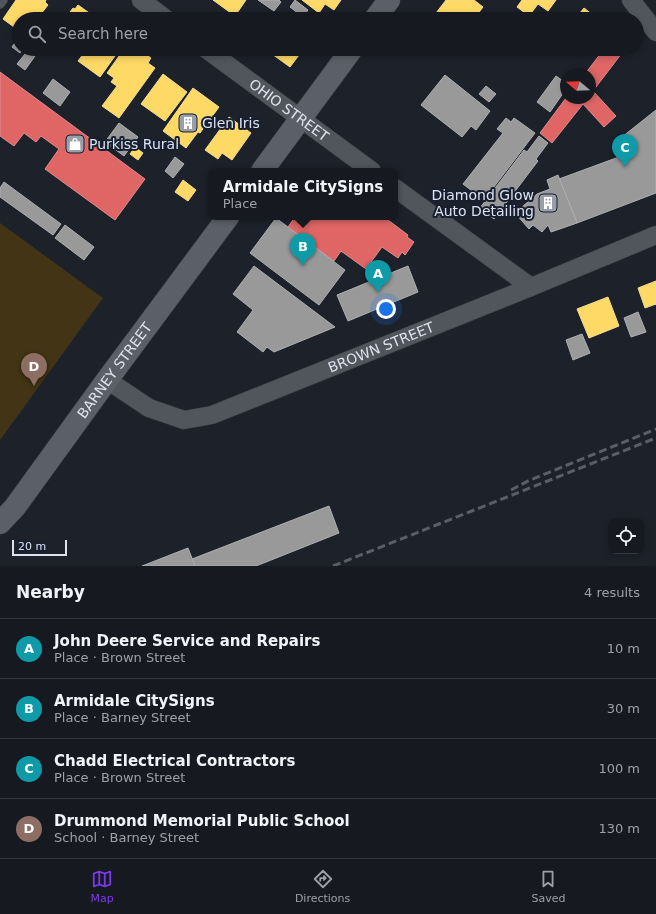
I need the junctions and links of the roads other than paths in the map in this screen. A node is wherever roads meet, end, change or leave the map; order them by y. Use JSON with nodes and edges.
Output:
{"nodes":[{"id":1,"x":3,"y":0,"type":"edge"},
{"id":2,"x":141,"y":0,"type":"edge"},
{"id":3,"x":389,"y":0,"type":"edge"},
{"id":4,"x":631,"y":0,"type":"edge"},
{"id":5,"x":0,"y":4,"type":"edge"},
{"id":6,"x":157,"y":12,"type":"edge"},
{"id":7,"x":380,"y":12,"type":"edge"},
{"id":8,"x":640,"y":12,"type":"edge"},
{"id":9,"x":644,"y":17,"type":"edge"},
{"id":10,"x":656,"y":32,"type":"edge"},
{"id":11,"x":215,"y":56,"type":"edge"},
{"id":12,"x":347,"y":56,"type":"edge"},
{"id":13,"x":300,"y":119,"type":"junction"},
{"id":14,"x":264,"y":168,"type":"edge"},
{"id":15,"x":368,"y":168,"type":"edge"},
{"id":16,"x":398,"y":190,"type":"edge"},
{"id":17,"x":226,"y":220,"type":"edge"},
{"id":18,"x":656,"y":235,"type":"edge"},
{"id":19,"x":531,"y":286,"type":"junction"},
{"id":20,"x":107,"y":380,"type":"junction"},
{"id":21,"x":0,"y":523,"type":"edge"}],
"edges":[{"from":1,"to":5,"type":"lane"},
{"from":2,"to":6,"type":"street"},
{"from":3,"to":7,"type":"street"},
{"from":4,"to":8,"type":"street"},
{"from":9,"to":10,"type":"street"},
{"from":11,"to":13,"type":"street","name":"OHIO STREET"},
{"from":12,"to":13,"type":"street"},
{"from":13,"to":14,"type":"street"},
{"from":13,"to":15,"type":"street","name":"OHIO STREET"},
{"from":16,"to":19,"type":"street"},
{"from":17,"to":20,"type":"street","name":"BARNEY STREET"},
{"from":18,"to":19,"type":"street","name":"BROWN STREET"},
{"from":19,"to":20,"type":"street","name":"BROWN STREET"},
{"from":20,"to":21,"type":"street","name":"BARNEY STREET"}]}
